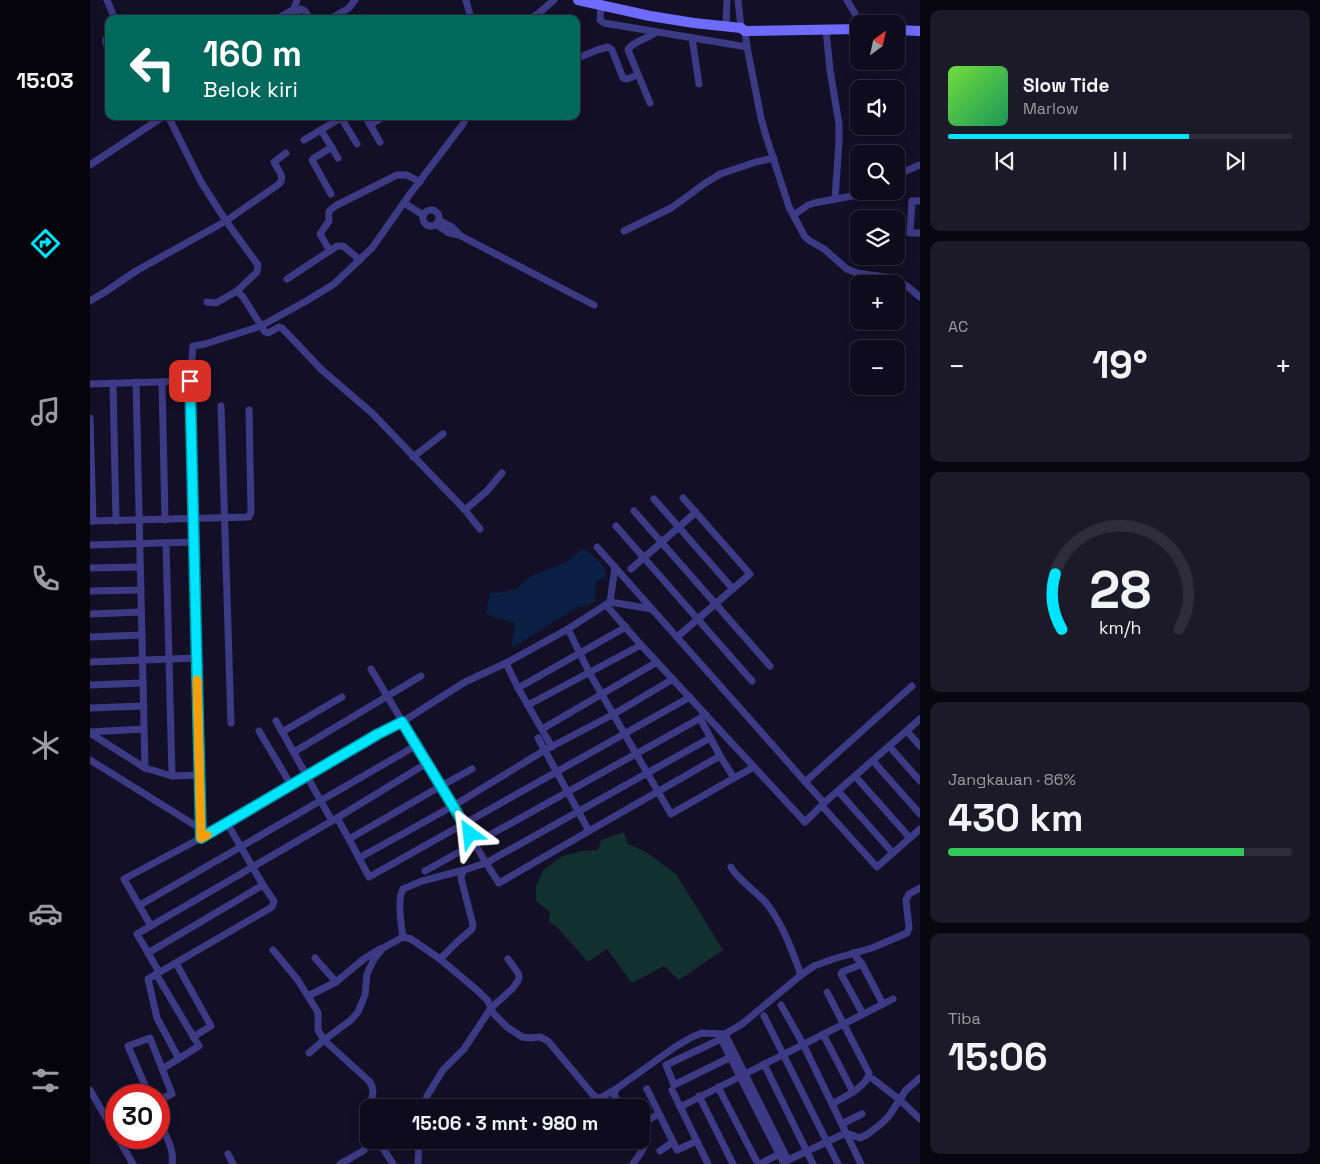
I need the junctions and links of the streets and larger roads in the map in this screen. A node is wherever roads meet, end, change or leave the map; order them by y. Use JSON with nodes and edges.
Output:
{"nodes":[{"id":1,"x":107,"y":0,"type":"edge"},
{"id":2,"x":298,"y":0,"type":"edge"},
{"id":3,"x":356,"y":0,"type":"edge"},
{"id":4,"x":466,"y":0,"type":"edge"},
{"id":5,"x":554,"y":0,"type":"edge"},
{"id":6,"x":578,"y":0,"type":"edge"},
{"id":7,"x":727,"y":0,"type":"edge"},
{"id":8,"x":738,"y":0,"type":"edge"},
{"id":9,"x":847,"y":0,"type":"edge"},
{"id":10,"x":601,"y":6,"type":"junction"},
{"id":11,"x":113,"y":15,"type":"edge"},
{"id":12,"x":283,"y":15,"type":"edge"},
{"id":13,"x":291,"y":15,"type":"edge"},
{"id":14,"x":308,"y":15,"type":"edge"},
{"id":15,"x":337,"y":15,"type":"edge"},
{"id":16,"x":470,"y":15,"type":"edge"},
{"id":17,"x":536,"y":15,"type":"edge"},
{"id":18,"x":856,"y":15,"type":"edge"},
{"id":19,"x":726,"y":26,"type":"junction"},
{"id":20,"x":743,"y":29,"type":"junction"},
{"id":21,"x":850,"y":29,"type":"edge"},
{"id":22,"x":826,"y":30,"type":"junction"},
{"id":23,"x":905,"y":30,"type":"edge"},
{"id":24,"x":920,"y":31,"type":"edge"},
{"id":25,"x":656,"y":32,"type":"junction"},
{"id":26,"x":692,"y":38,"type":"junction"},
{"id":27,"x":747,"y":47,"type":"junction"},
{"id":28,"x":580,"y":57,"type":"edge"},
{"id":29,"x":638,"y":75,"type":"junction"},
{"id":30,"x":699,"y":84,"type":"dead end"},
{"id":31,"x":650,"y":103,"type":"dead end"},
{"id":32,"x":158,"y":120,"type":"edge"},
{"id":33,"x":170,"y":120,"type":"edge"},
{"id":34,"x":337,"y":120,"type":"edge"},
{"id":35,"x":344,"y":120,"type":"edge"},
{"id":36,"x":367,"y":120,"type":"edge"},
{"id":37,"x":378,"y":120,"type":"edge"},
{"id":38,"x":465,"y":120,"type":"edge"},
{"id":39,"x":370,"y":125,"type":"junction"},
{"id":40,"x":321,"y":130,"type":"junction"},
{"id":41,"x":304,"y":140,"type":"dead end"},
{"id":42,"x":380,"y":142,"type":"dead end"},
{"id":43,"x":357,"y":144,"type":"dead end"},
{"id":44,"x":332,"y":147,"type":"junction"},
{"id":45,"x":286,"y":153,"type":"dead end"},
{"id":46,"x":338,"y":158,"type":"dead end"},
{"id":47,"x":774,"y":158,"type":"junction"},
{"id":48,"x":90,"y":165,"type":"edge"},
{"id":49,"x":920,"y":165,"type":"edge"},
{"id":50,"x":905,"y":171,"type":"edge"},
{"id":51,"x":420,"y":182,"type":"junction"},
{"id":52,"x":331,"y":194,"type":"dead end"},
{"id":53,"x":850,"y":196,"type":"edge"},
{"id":54,"x":835,"y":199,"type":"junction"},
{"id":55,"x":920,"y":201,"type":"edge"},
{"id":56,"x":404,"y":203,"type":"junction"},
{"id":57,"x":423,"y":215,"type":"junction"},
{"id":58,"x":794,"y":216,"type":"junction"},
{"id":59,"x":226,"y":220,"type":"junction"},
{"id":60,"x":438,"y":222,"type":"junction"},
{"id":61,"x":624,"y":231,"type":"dead end"},
{"id":62,"x":920,"y":233,"type":"edge"},
{"id":63,"x":330,"y":252,"type":"junction"},
{"id":64,"x":360,"y":260,"type":"junction"},
{"id":65,"x":288,"y":279,"type":"dead end"},
{"id":66,"x":237,"y":291,"type":"junction"},
{"id":67,"x":920,"y":297,"type":"edge"},
{"id":68,"x":90,"y":301,"type":"edge"},
{"id":69,"x":208,"y":302,"type":"dead end"},
{"id":70,"x":594,"y":305,"type":"dead end"},
{"id":71,"x":261,"y":326,"type":"junction"},
{"id":72,"x":190,"y":381,"type":"junction"},
{"id":73,"x":136,"y":382,"type":"junction"},
{"id":74,"x":162,"y":382,"type":"junction"},
{"id":75,"x":112,"y":383,"type":"junction"},
{"id":76,"x":90,"y":384,"type":"edge"},
{"id":77,"x":221,"y":406,"type":"dead end"},
{"id":78,"x":248,"y":410,"type":"dead end"},
{"id":79,"x":90,"y":418,"type":"edge"},
{"id":80,"x":442,"y":434,"type":"dead end"},
{"id":81,"x":413,"y":456,"type":"junction"},
{"id":82,"x":502,"y":473,"type":"dead end"},
{"id":83,"x":683,"y":498,"type":"dead end"},
{"id":84,"x":654,"y":499,"type":"dead end"},
{"id":85,"x":465,"y":510,"type":"junction"},
{"id":86,"x":634,"y":511,"type":"dead end"},
{"id":87,"x":696,"y":512,"type":"junction"},
{"id":88,"x":225,"y":518,"type":"junction"},
{"id":89,"x":193,"y":519,"type":"junction"},
{"id":90,"x":139,"y":520,"type":"junction"},
{"id":91,"x":165,"y":520,"type":"junction"},
{"id":92,"x":92,"y":521,"type":"edge"},
{"id":93,"x":116,"y":521,"type":"junction"},
{"id":94,"x":616,"y":526,"type":"dead end"},
{"id":95,"x":480,"y":528,"type":"dead end"},
{"id":96,"x":679,"y":528,"type":"junction"},
{"id":97,"x":194,"y":542,"type":"junction"},
{"id":98,"x":166,"y":543,"type":"junction"},
{"id":99,"x":662,"y":543,"type":"junction"},
{"id":100,"x":140,"y":544,"type":"junction"},
{"id":101,"x":90,"y":545,"type":"edge"},
{"id":102,"x":597,"y":547,"type":"dead end"},
{"id":103,"x":644,"y":558,"type":"junction"},
{"id":104,"x":140,"y":567,"type":"junction"},
{"id":105,"x":90,"y":568,"type":"edge"},
{"id":106,"x":615,"y":568,"type":"junction"},
{"id":107,"x":631,"y":569,"type":"dead end"},
{"id":108,"x":733,"y":589,"type":"junction"},
{"id":109,"x":141,"y":590,"type":"junction"},
{"id":110,"x":90,"y":591,"type":"edge"},
{"id":111,"x":608,"y":603,"type":"junction"},
{"id":112,"x":716,"y":604,"type":"junction"},
{"id":113,"x":652,"y":609,"type":"junction"},
{"id":114,"x":141,"y":612,"type":"junction"},
{"id":115,"x":90,"y":614,"type":"edge"},
{"id":116,"x":698,"y":619,"type":"junction"},
{"id":117,"x":568,"y":628,"type":"junction"},
{"id":118,"x":626,"y":628,"type":"junction"},
{"id":119,"x":142,"y":635,"type":"junction"},
{"id":120,"x":90,"y":637,"type":"edge"},
{"id":121,"x":677,"y":637,"type":"junction"},
{"id":122,"x":641,"y":646,"type":"junction"},
{"id":123,"x":579,"y":654,"type":"junction"},
{"id":124,"x":197,"y":658,"type":"junction"},
{"id":125,"x":169,"y":659,"type":"junction"},
{"id":126,"x":142,"y":660,"type":"junction"},
{"id":127,"x":90,"y":662,"type":"edge"},
{"id":128,"x":657,"y":662,"type":"junction"},
{"id":129,"x":506,"y":663,"type":"junction"},
{"id":130,"x":770,"y":666,"type":"dead end"},
{"id":131,"x":371,"y":669,"type":"dead end"},
{"id":132,"x":590,"y":674,"type":"junction"},
{"id":133,"x":421,"y":676,"type":"dead end"},
{"id":134,"x":673,"y":679,"type":"junction"},
{"id":135,"x":752,"y":681,"type":"dead end"},
{"id":136,"x":143,"y":683,"type":"junction"},
{"id":137,"x":90,"y":685,"type":"edge"},
{"id":138,"x":912,"y":686,"type":"dead end"},
{"id":139,"x":518,"y":688,"type":"junction"},
{"id":140,"x":602,"y":693,"type":"junction"},
{"id":141,"x":387,"y":696,"type":"junction"},
{"id":142,"x":342,"y":697,"type":"dead end"},
{"id":143,"x":690,"y":697,"type":"junction"},
{"id":144,"x":528,"y":705,"type":"junction"},
{"id":145,"x":144,"y":706,"type":"junction"},
{"id":146,"x":90,"y":708,"type":"edge"},
{"id":147,"x":614,"y":714,"type":"junction"},
{"id":148,"x":703,"y":717,"type":"junction"},
{"id":149,"x":920,"y":719,"type":"edge"},
{"id":150,"x":276,"y":722,"type":"dead end"},
{"id":151,"x":402,"y":722,"type":"junction"},
{"id":152,"x":231,"y":723,"type":"dead end"},
{"id":153,"x":144,"y":729,"type":"junction"},
{"id":154,"x":542,"y":729,"type":"junction"},
{"id":155,"x":259,"y":731,"type":"dead end"},
{"id":156,"x":907,"y":731,"type":"junction"},
{"id":157,"x":90,"y":732,"type":"edge"},
{"id":158,"x":282,"y":732,"type":"junction"},
{"id":159,"x":625,"y":734,"type":"junction"},
{"id":160,"x":538,"y":738,"type":"dead end"},
{"id":161,"x":710,"y":738,"type":"junction"},
{"id":162,"x":417,"y":745,"type":"junction"},
{"id":163,"x":890,"y":746,"type":"junction"},
{"id":164,"x":920,"y":746,"type":"edge"},
{"id":165,"x":549,"y":749,"type":"junction"},
{"id":166,"x":294,"y":752,"type":"junction"},
{"id":167,"x":636,"y":754,"type":"junction"},
{"id":168,"x":720,"y":756,"type":"junction"},
{"id":169,"x":90,"y":760,"type":"edge"},
{"id":170,"x":873,"y":761,"type":"junction"},
{"id":171,"x":427,"y":763,"type":"junction"},
{"id":172,"x":754,"y":767,"type":"junction"},
{"id":173,"x":145,"y":768,"type":"junction"},
{"id":174,"x":472,"y":769,"type":"dead end"},
{"id":175,"x":557,"y":771,"type":"junction"},
{"id":176,"x":647,"y":772,"type":"junction"},
{"id":177,"x":172,"y":776,"type":"junction"},
{"id":178,"x":200,"y":776,"type":"junction"},
{"id":179,"x":307,"y":776,"type":"junction"},
{"id":180,"x":856,"y":776,"type":"junction"},
{"id":181,"x":734,"y":778,"type":"junction"},
{"id":182,"x":920,"y":781,"type":"edge"},
{"id":183,"x":805,"y":782,"type":"junction"},
{"id":184,"x":291,"y":785,"type":"junction"},
{"id":185,"x":441,"y":786,"type":"junction"},
{"id":186,"x":568,"y":791,"type":"junction"},
{"id":187,"x":838,"y":791,"type":"junction"},
{"id":188,"x":658,"y":792,"type":"junction"},
{"id":189,"x":321,"y":801,"type":"junction"},
{"id":190,"x":823,"y":805,"type":"junction"},
{"id":191,"x":453,"y":806,"type":"junction"},
{"id":192,"x":579,"y":811,"type":"junction"},
{"id":193,"x":920,"y":814,"type":"edge"},
{"id":194,"x":334,"y":819,"type":"junction"},
{"id":195,"x":227,"y":823,"type":"junction"},
{"id":196,"x":464,"y":824,"type":"junction"},
{"id":197,"x":201,"y":829,"type":"junction"},
{"id":198,"x":920,"y":829,"type":"edge"},
{"id":199,"x":589,"y":831,"type":"junction"},
{"id":200,"x":201,"y":838,"type":"junction"},
{"id":201,"x":910,"y":838,"type":"junction"},
{"id":202,"x":349,"y":839,"type":"junction"},
{"id":203,"x":475,"y":844,"type":"junction"},
{"id":204,"x":240,"y":847,"type":"junction"},
{"id":205,"x":893,"y":853,"type":"junction"},
{"id":206,"x":359,"y":858,"type":"junction"},
{"id":207,"x":486,"y":863,"type":"junction"},
{"id":208,"x":252,"y":867,"type":"junction"},
{"id":209,"x":731,"y":867,"type":"dead end"},
{"id":210,"x":464,"y":870,"type":"junction"},
{"id":211,"x":425,"y":871,"type":"dead end"},
{"id":212,"x":263,"y":885,"type":"junction"},
{"id":213,"x":920,"y":888,"type":"edge"},
{"id":214,"x":140,"y":905,"type":"junction"},
{"id":215,"x":151,"y":926,"type":"junction"},
{"id":216,"x":403,"y":937,"type":"junction"},
{"id":217,"x":383,"y":948,"type":"junction"},
{"id":218,"x":273,"y":950,"type":"dead end"},
{"id":219,"x":148,"y":953,"type":"junction"},
{"id":220,"x":853,"y":953,"type":"junction"},
{"id":221,"x":315,"y":958,"type":"dead end"},
{"id":222,"x":440,"y":959,"type":"junction"},
{"id":223,"x":508,"y":959,"type":"dead end"},
{"id":224,"x":176,"y":963,"type":"junction"},
{"id":225,"x":862,"y":964,"type":"junction"},
{"id":226,"x":158,"y":973,"type":"junction"},
{"id":227,"x":801,"y":975,"type":"junction"},
{"id":228,"x":336,"y":982,"type":"junction"},
{"id":229,"x":827,"y":992,"type":"dead end"},
{"id":230,"x":308,"y":996,"type":"junction"},
{"id":231,"x":893,"y":999,"type":"dead end"},
{"id":232,"x":882,"y":1004,"type":"junction"},
{"id":233,"x":781,"y":1005,"type":"dead end"},
{"id":234,"x":492,"y":1008,"type":"junction"},
{"id":235,"x":863,"y":1014,"type":"junction"},
{"id":236,"x":764,"y":1016,"type":"dead end"},
{"id":237,"x":844,"y":1024,"type":"junction"},
{"id":238,"x":725,"y":1034,"type":"junction"},
{"id":239,"x":823,"y":1034,"type":"junction"},
{"id":240,"x":193,"y":1037,"type":"junction"},
{"id":241,"x":324,"y":1040,"type":"junction"},
{"id":242,"x":803,"y":1044,"type":"junction"},
{"id":243,"x":309,"y":1053,"type":"dead end"},
{"id":244,"x":783,"y":1054,"type":"junction"},
{"id":245,"x":731,"y":1057,"type":"junction"},
{"id":246,"x":179,"y":1059,"type":"junction"},
{"id":247,"x":764,"y":1064,"type":"junction"},
{"id":248,"x":162,"y":1069,"type":"junction"},
{"id":249,"x":742,"y":1075,"type":"junction"},
{"id":250,"x":920,"y":1078,"type":"edge"},
{"id":251,"x":873,"y":1079,"type":"dead end"},
{"id":252,"x":144,"y":1084,"type":"edge"},
{"id":253,"x":168,"y":1084,"type":"edge"},
{"id":254,"x":718,"y":1086,"type":"junction"},
{"id":255,"x":647,"y":1089,"type":"dead end"},
{"id":256,"x":90,"y":1090,"type":"edge"},
{"id":257,"x":616,"y":1090,"type":"junction"},
{"id":258,"x":672,"y":1090,"type":"dead end"},
{"id":259,"x":853,"y":1092,"type":"junction"},
{"id":260,"x":699,"y":1096,"type":"junction"},
{"id":261,"x":372,"y":1099,"type":"edge"},
{"id":262,"x":426,"y":1099,"type":"edge"},
{"id":263,"x":616,"y":1099,"type":"edge"},
{"id":264,"x":900,"y":1100,"type":"junction"},
{"id":265,"x":832,"y":1104,"type":"junction"},
{"id":266,"x":680,"y":1106,"type":"junction"},
{"id":267,"x":659,"y":1114,"type":"junction"},
{"id":268,"x":862,"y":1114,"type":"dead end"},
{"id":269,"x":105,"y":1116,"type":"edge"},
{"id":270,"x":650,"y":1119,"type":"dead end"},
{"id":271,"x":920,"y":1119,"type":"edge"},
{"id":272,"x":842,"y":1124,"type":"junction"},
{"id":273,"x":846,"y":1132,"type":"junction"},
{"id":274,"x":697,"y":1141,"type":"junction"},
{"id":275,"x":673,"y":1142,"type":"junction"},
{"id":276,"x":827,"y":1142,"type":"junction"},
{"id":277,"x":170,"y":1147,"type":"edge"},
{"id":278,"x":124,"y":1149,"type":"edge"},
{"id":279,"x":365,"y":1149,"type":"edge"},
{"id":280,"x":383,"y":1149,"type":"edge"},
{"id":281,"x":419,"y":1149,"type":"edge"},
{"id":282,"x":643,"y":1149,"type":"edge"},
{"id":283,"x":660,"y":1151,"type":"dead end"},
{"id":284,"x":807,"y":1152,"type":"junction"},
{"id":285,"x":228,"y":1154,"type":"dead end"},
{"id":286,"x":779,"y":1154,"type":"junction"},
{"id":287,"x":785,"y":1162,"type":"edge"},
{"id":288,"x":133,"y":1164,"type":"edge"},
{"id":289,"x":172,"y":1164,"type":"edge"},
{"id":290,"x":233,"y":1164,"type":"edge"},
{"id":291,"x":340,"y":1164,"type":"edge"},
{"id":292,"x":393,"y":1164,"type":"edge"},
{"id":293,"x":418,"y":1164,"type":"edge"},
{"id":294,"x":633,"y":1164,"type":"edge"},
{"id":295,"x":708,"y":1164,"type":"edge"},
{"id":296,"x":734,"y":1164,"type":"edge"},
{"id":297,"x":759,"y":1164,"type":"edge"},
{"id":298,"x":813,"y":1164,"type":"edge"},
{"id":299,"x":838,"y":1164,"type":"edge"},
{"id":300,"x":861,"y":1164,"type":"edge"}],
"edges":[{"from":1,"to":11,"type":"street"},
{"from":2,"to":12,"type":"street"},
{"from":3,"to":15,"type":"street"},
{"from":4,"to":16,"type":"street"},
{"from":5,"to":17,"type":"street"},
{"from":6,"to":10,"type":"street"},
{"from":7,"to":19,"type":"street"},
{"from":8,"to":20,"type":"street"},
{"from":9,"to":18,"type":"street"},
{"from":10,"to":19,"type":"street"},
{"from":10,"to":25,"type":"street"},
{"from":13,"to":14,"type":"street"},
{"from":19,"to":20,"type":"street"},
{"from":20,"to":22,"type":"street"},
{"from":20,"to":27,"type":"street"},
{"from":21,"to":22,"type":"street"},
{"from":22,"to":54,"type":"street"},
{"from":23,"to":24,"type":"street"},
{"from":25,"to":26,"type":"street"},
{"from":25,"to":29,"type":"street"},
{"from":26,"to":27,"type":"street"},
{"from":26,"to":30,"type":"street"},
{"from":27,"to":47,"type":"street"},
{"from":28,"to":29,"type":"street"},
{"from":29,"to":31,"type":"street"},
{"from":32,"to":48,"type":"street"},
{"from":33,"to":59,"type":"street"},
{"from":34,"to":40,"type":"street"},
{"from":35,"to":43,"type":"street"},
{"from":36,"to":39,"type":"street"},
{"from":37,"to":39,"type":"street"},
{"from":38,"to":51,"type":"street"},
{"from":39,"to":42,"type":"street"},
{"from":40,"to":41,"type":"street"},
{"from":40,"to":44,"type":"street"},
{"from":44,"to":46,"type":"street"},
{"from":44,"to":52,"type":"street"},
{"from":45,"to":59,"type":"street"},
{"from":47,"to":58,"type":"street"},
{"from":47,"to":61,"type":"street"},
{"from":49,"to":50,"type":"street"},
{"from":51,"to":56,"type":"street"},
{"from":51,"to":63,"type":"street"},
{"from":53,"to":54,"type":"street"},
{"from":54,"to":58,"type":"street"},
{"from":55,"to":62,"type":"street"},
{"from":56,"to":57,"type":"street"},
{"from":56,"to":64,"type":"street"},
{"from":57,"to":60,"type":"street"},
{"from":57,"to":60,"type":"street"},
{"from":58,"to":67,"type":"street"},
{"from":59,"to":66,"type":"street"},
{"from":59,"to":68,"type":"street"},
{"from":60,"to":70,"type":"street"},
{"from":63,"to":64,"type":"street"},
{"from":63,"to":65,"type":"street"},
{"from":64,"to":71,"type":"street"},
{"from":66,"to":69,"type":"street"},
{"from":66,"to":71,"type":"street"},
{"from":71,"to":72,"type":"street"},
{"from":71,"to":81,"type":"street"},
{"from":72,"to":74,"type":"street"},
{"from":72,"to":89,"type":"street"},
{"from":73,"to":74,"type":"street"},
{"from":73,"to":75,"type":"street"},
{"from":73,"to":90,"type":"street"},
{"from":74,"to":91,"type":"street"},
{"from":75,"to":76,"type":"street"},
{"from":75,"to":93,"type":"street"},
{"from":77,"to":88,"type":"street"},
{"from":78,"to":88,"type":"street"},
{"from":79,"to":92,"type":"street"},
{"from":80,"to":81,"type":"street"},
{"from":81,"to":85,"type":"street"},
{"from":82,"to":85,"type":"street"},
{"from":83,"to":87,"type":"street"},
{"from":84,"to":96,"type":"street"},
{"from":85,"to":95,"type":"street"},
{"from":86,"to":99,"type":"street"},
{"from":87,"to":96,"type":"street"},
{"from":87,"to":108,"type":"street"},
{"from":88,"to":89,"type":"street"},
{"from":88,"to":152,"type":"street"},
{"from":89,"to":91,"type":"street"},
{"from":89,"to":97,"type":"street"},
{"from":90,"to":91,"type":"street"},
{"from":90,"to":93,"type":"street"},
{"from":90,"to":100,"type":"street"},
{"from":92,"to":93,"type":"street"},
{"from":94,"to":103,"type":"street"},
{"from":96,"to":99,"type":"street"},
{"from":96,"to":108,"type":"street"},
{"from":97,"to":98,"type":"street"},
{"from":97,"to":124,"type":"street"},
{"from":98,"to":100,"type":"street"},
{"from":98,"to":125,"type":"street"},
{"from":99,"to":103,"type":"street"},
{"from":99,"to":112,"type":"street"},
{"from":100,"to":101,"type":"street"},
{"from":100,"to":104,"type":"street"},
{"from":102,"to":106,"type":"street"},
{"from":103,"to":107,"type":"street"},
{"from":103,"to":116,"type":"street"},
{"from":104,"to":105,"type":"street"},
{"from":104,"to":109,"type":"street"},
{"from":106,"to":111,"type":"street"},
{"from":106,"to":113,"type":"street"},
{"from":108,"to":112,"type":"street"},
{"from":109,"to":110,"type":"street"},
{"from":109,"to":114,"type":"street"},
{"from":111,"to":113,"type":"street"},
{"from":111,"to":117,"type":"street"},
{"from":111,"to":118,"type":"street"},
{"from":112,"to":116,"type":"street"},
{"from":112,"to":130,"type":"street"},
{"from":113,"to":121,"type":"street"},
{"from":114,"to":115,"type":"street"},
{"from":114,"to":119,"type":"street"},
{"from":116,"to":121,"type":"street"},
{"from":116,"to":135,"type":"street"},
{"from":117,"to":123,"type":"street"},
{"from":117,"to":129,"type":"street"},
{"from":118,"to":122,"type":"street"},
{"from":118,"to":123,"type":"street"},
{"from":119,"to":120,"type":"street"},
{"from":119,"to":126,"type":"street"},
{"from":121,"to":183,"type":"street"},
{"from":122,"to":128,"type":"street"},
{"from":122,"to":132,"type":"street"},
{"from":123,"to":132,"type":"street"},
{"from":123,"to":139,"type":"street"},
{"from":124,"to":125,"type":"street"},
{"from":124,"to":178,"type":"street"},
{"from":125,"to":126,"type":"street"},
{"from":125,"to":177,"type":"street"},
{"from":126,"to":127,"type":"street"},
{"from":126,"to":136,"type":"street"},
{"from":128,"to":134,"type":"street"},
{"from":128,"to":140,"type":"street"},
{"from":129,"to":139,"type":"street"},
{"from":129,"to":151,"type":"street"},
{"from":131,"to":141,"type":"street"},
{"from":132,"to":140,"type":"street"},
{"from":132,"to":144,"type":"street"},
{"from":133,"to":141,"type":"street"},
{"from":134,"to":143,"type":"street"},
{"from":134,"to":147,"type":"street"},
{"from":136,"to":137,"type":"street"},
{"from":136,"to":145,"type":"street"},
{"from":138,"to":183,"type":"street"},
{"from":139,"to":144,"type":"street"},
{"from":140,"to":147,"type":"street"},
{"from":140,"to":154,"type":"street"},
{"from":141,"to":151,"type":"street"},
{"from":141,"to":166,"type":"street"},
{"from":142,"to":158,"type":"street"},
{"from":143,"to":148,"type":"street"},
{"from":143,"to":159,"type":"street"},
{"from":144,"to":154,"type":"street"},
{"from":145,"to":146,"type":"street"},
{"from":145,"to":153,"type":"street"},
{"from":147,"to":159,"type":"street"},
{"from":147,"to":165,"type":"street"},
{"from":148,"to":161,"type":"street"},
{"from":148,"to":167,"type":"street"},
{"from":148,"to":172,"type":"street"},
{"from":149,"to":156,"type":"street"},
{"from":150,"to":158,"type":"street"},
{"from":151,"to":162,"type":"street"},
{"from":151,"to":179,"type":"street"},
{"from":153,"to":157,"type":"street"},
{"from":153,"to":173,"type":"street"},
{"from":154,"to":165,"type":"street"},
{"from":155,"to":184,"type":"street"},
{"from":156,"to":163,"type":"street"},
{"from":156,"to":164,"type":"street"},
{"from":157,"to":173,"type":"street"},
{"from":158,"to":166,"type":"street"},
{"from":159,"to":167,"type":"street"},
{"from":159,"to":175,"type":"street"},
{"from":160,"to":165,"type":"street"},
{"from":161,"to":168,"type":"street"},
{"from":161,"to":176,"type":"street"},
{"from":162,"to":171,"type":"street"},
{"from":162,"to":189,"type":"street"},
{"from":163,"to":170,"type":"street"},
{"from":163,"to":182,"type":"street"},
{"from":165,"to":175,"type":"street"},
{"from":165,"to":191,"type":"street"},
{"from":166,"to":179,"type":"street"},
{"from":167,"to":176,"type":"street"},
{"from":167,"to":186,"type":"street"},
{"from":168,"to":181,"type":"street"},
{"from":168,"to":188,"type":"street"},
{"from":169,"to":197,"type":"street"},
{"from":170,"to":180,"type":"street"},
{"from":170,"to":193,"type":"street"},
{"from":171,"to":185,"type":"street"},
{"from":171,"to":194,"type":"street"},
{"from":172,"to":181,"type":"street"},
{"from":172,"to":190,"type":"street"},
{"from":173,"to":177,"type":"street"},
{"from":174,"to":185,"type":"street"},
{"from":175,"to":186,"type":"street"},
{"from":175,"to":196,"type":"street"},
{"from":176,"to":188,"type":"street"},
{"from":176,"to":192,"type":"street"},
{"from":177,"to":178,"type":"street"},
{"from":178,"to":197,"type":"street"},
{"from":179,"to":184,"type":"street"},
{"from":179,"to":189,"type":"street"},
{"from":180,"to":187,"type":"street"},
{"from":180,"to":201,"type":"street"},
{"from":181,"to":188,"type":"street"},
{"from":183,"to":190,"type":"street"},
{"from":184,"to":195,"type":"street"},
{"from":185,"to":191,"type":"street"},
{"from":185,"to":202,"type":"street"},
{"from":186,"to":192,"type":"street"},
{"from":186,"to":203,"type":"street"},
{"from":187,"to":190,"type":"street"},
{"from":187,"to":205,"type":"street"},
{"from":188,"to":199,"type":"street"},
{"from":189,"to":194,"type":"street"},
{"from":189,"to":204,"type":"street"},
{"from":190,"to":205,"type":"street"},
{"from":191,"to":196,"type":"street"},
{"from":191,"to":206,"type":"street"},
{"from":192,"to":199,"type":"street"},
{"from":192,"to":207,"type":"street"},
{"from":194,"to":202,"type":"street"},
{"from":194,"to":208,"type":"street"},
{"from":195,"to":200,"type":"street"},
{"from":195,"to":204,"type":"street"},
{"from":196,"to":203,"type":"street"},
{"from":196,"to":206,"type":"street"},
{"from":197,"to":200,"type":"street"},
{"from":198,"to":201,"type":"street"},
{"from":199,"to":207,"type":"street"},
{"from":200,"to":214,"type":"street"},
{"from":201,"to":205,"type":"street"},
{"from":202,"to":206,"type":"street"},
{"from":203,"to":207,"type":"street"},
{"from":203,"to":211,"type":"street"},
{"from":204,"to":208,"type":"street"},
{"from":204,"to":214,"type":"street"},
{"from":207,"to":210,"type":"street"},
{"from":208,"to":212,"type":"street"},
{"from":208,"to":215,"type":"street"},
{"from":209,"to":227,"type":"street"},
{"from":210,"to":216,"type":"street"},
{"from":210,"to":222,"type":"street"},
{"from":212,"to":219,"type":"street"},
{"from":212,"to":224,"type":"street"},
{"from":213,"to":220,"type":"street"},
{"from":214,"to":215,"type":"street"},
{"from":215,"to":219,"type":"street"},
{"from":216,"to":217,"type":"street"},
{"from":216,"to":222,"type":"street"},
{"from":217,"to":228,"type":"street"},
{"from":217,"to":241,"type":"street"},
{"from":218,"to":230,"type":"street"},
{"from":219,"to":226,"type":"street"},
{"from":220,"to":225,"type":"street"},
{"from":220,"to":227,"type":"street"},
{"from":221,"to":228,"type":"street"},
{"from":222,"to":234,"type":"street"},
{"from":223,"to":234,"type":"street"},
{"from":224,"to":226,"type":"street"},
{"from":224,"to":240,"type":"street"},
{"from":225,"to":232,"type":"street"},
{"from":225,"to":235,"type":"street"},
{"from":226,"to":240,"type":"street"},
{"from":226,"to":246,"type":"street"},
{"from":227,"to":238,"type":"street"},
{"from":228,"to":230,"type":"street"},
{"from":229,"to":237,"type":"street"},
{"from":230,"to":241,"type":"street"},
{"from":231,"to":232,"type":"street"},
{"from":232,"to":235,"type":"street"},
{"from":233,"to":242,"type":"street"},
{"from":234,"to":257,"type":"street"},
{"from":234,"to":262,"type":"street"},
{"from":235,"to":237,"type":"street"},
{"from":236,"to":244,"type":"street"},
{"from":237,"to":239,"type":"street"},
{"from":237,"to":259,"type":"street"},
{"from":238,"to":249,"type":"street"},
{"from":238,"to":257,"type":"street"},
{"from":239,"to":242,"type":"street"},
{"from":239,"to":259,"type":"street"},
{"from":240,"to":246,"type":"street"},
{"from":241,"to":243,"type":"street"},
{"from":241,"to":261,"type":"street"},
{"from":242,"to":244,"type":"street"},
{"from":242,"to":265,"type":"street"},
{"from":244,"to":247,"type":"street"},
{"from":244,"to":276,"type":"street"},
{"from":245,"to":245,"type":"street"},
{"from":245,"to":249,"type":"street"},
{"from":246,"to":248,"type":"street"},
{"from":247,"to":249,"type":"street"},
{"from":247,"to":284,"type":"street"},
{"from":248,"to":252,"type":"street"},
{"from":248,"to":253,"type":"street"},
{"from":249,"to":254,"type":"street"},
{"from":249,"to":286,"type":"street"},
{"from":249,"to":287,"type":"street"},
{"from":250,"to":264,"type":"street"},
{"from":251,"to":264,"type":"street"},
{"from":254,"to":260,"type":"street"},
{"from":254,"to":297,"type":"street"},
{"from":255,"to":267,"type":"street"},
{"from":256,"to":269,"type":"street"},
{"from":257,"to":263,"type":"street"},
{"from":258,"to":266,"type":"street"},
{"from":259,"to":265,"type":"street"},
{"from":260,"to":266,"type":"street"},
{"from":260,"to":296,"type":"street"},
{"from":264,"to":271,"type":"street"},
{"from":264,"to":273,"type":"street"},
{"from":265,"to":272,"type":"street"},
{"from":266,"to":274,"type":"street"},
{"from":267,"to":270,"type":"street"},
{"from":267,"to":275,"type":"street"},
{"from":268,"to":272,"type":"street"},
{"from":272,"to":273,"type":"street"},
{"from":273,"to":276,"type":"street"},
{"from":273,"to":300,"type":"street"},
{"from":274,"to":275,"type":"street"},
{"from":274,"to":295,"type":"street"},
{"from":275,"to":283,"type":"street"},
{"from":276,"to":284,"type":"street"},
{"from":276,"to":299,"type":"street"},
{"from":277,"to":289,"type":"street"},
{"from":278,"to":288,"type":"street"},
{"from":279,"to":291,"type":"street"},
{"from":280,"to":292,"type":"street"},
{"from":281,"to":293,"type":"street"},
{"from":282,"to":294,"type":"street"},
{"from":284,"to":287,"type":"street"},
{"from":284,"to":298,"type":"street"},
{"from":285,"to":290,"type":"street"},
{"from":286,"to":287,"type":"street"},
{"from":286,"to":297,"type":"street"}]}
